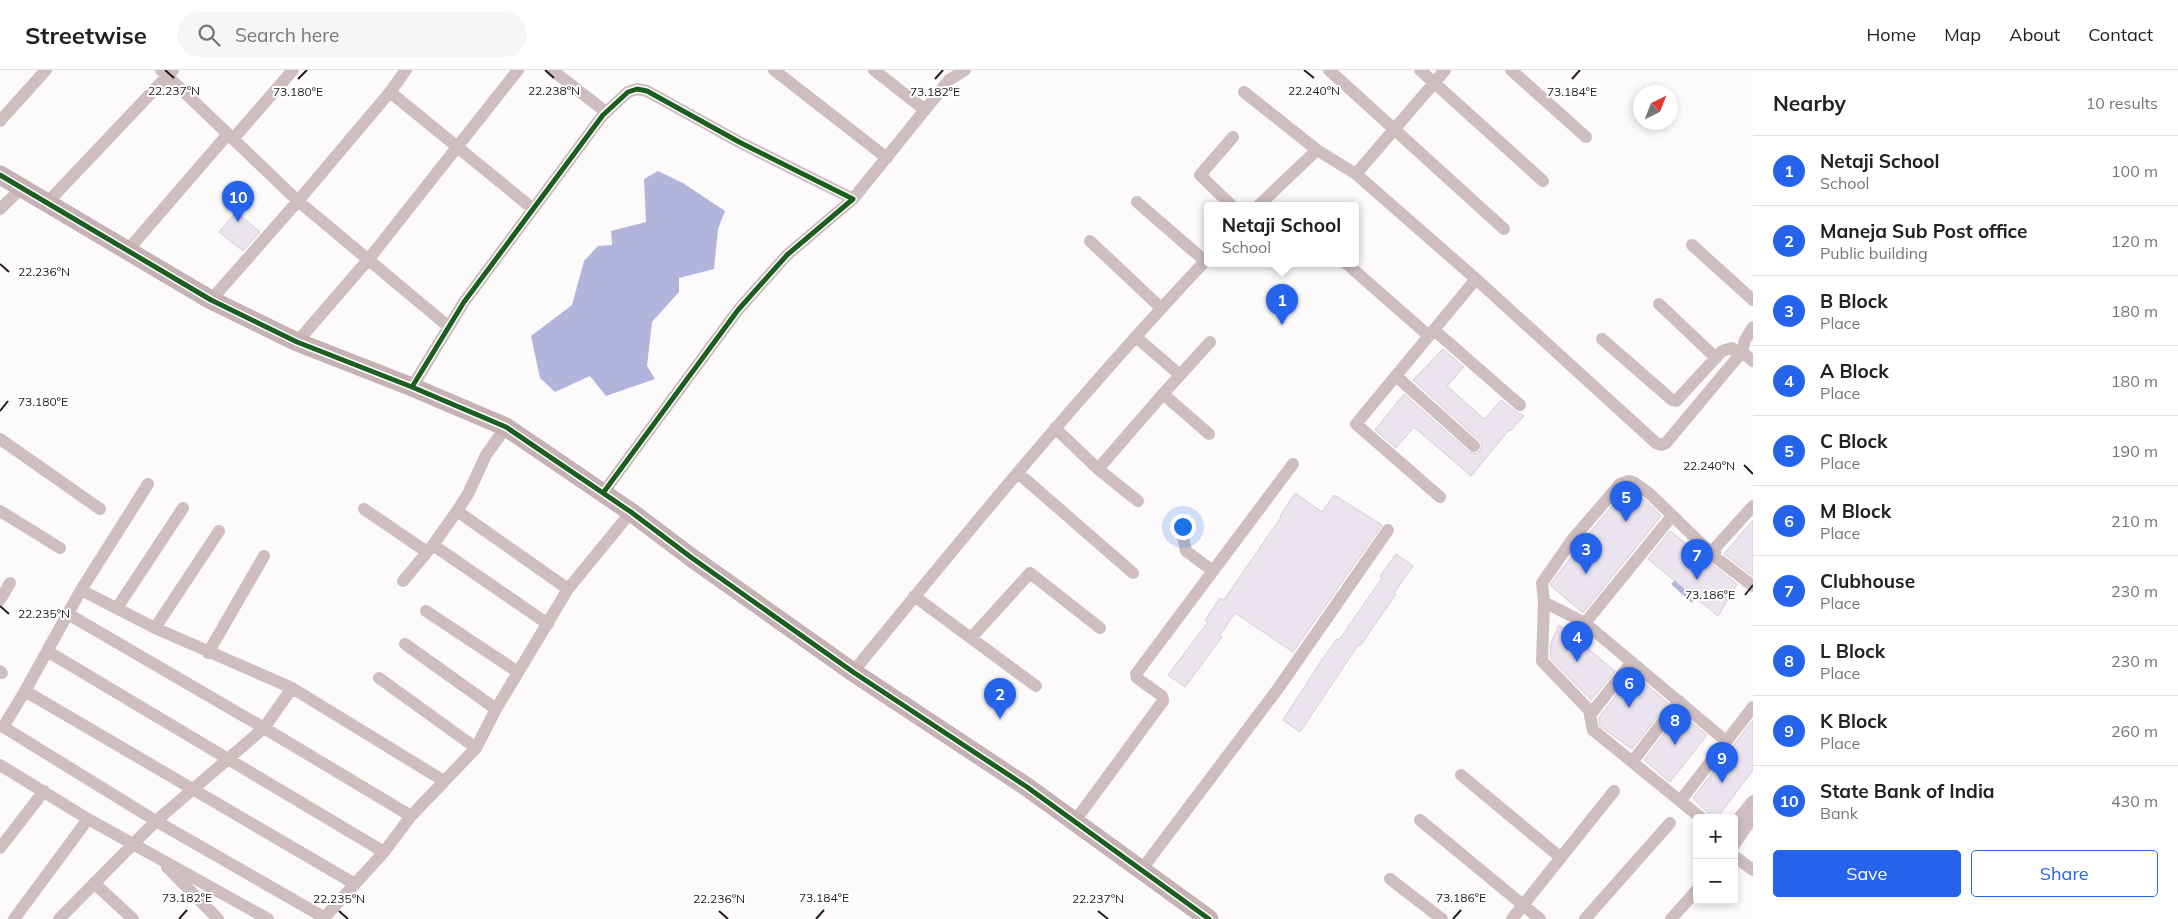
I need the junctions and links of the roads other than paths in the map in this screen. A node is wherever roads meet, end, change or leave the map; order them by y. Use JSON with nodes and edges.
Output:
{"nodes":[{"id":1,"x":46,"y":70,"type":"edge"},
{"id":2,"x":292,"y":70,"type":"edge"},
{"id":3,"x":406,"y":70,"type":"edge"},
{"id":4,"x":518,"y":70,"type":"edge"},
{"id":5,"x":552,"y":70,"type":"edge"},
{"id":6,"x":774,"y":70,"type":"edge"},
{"id":7,"x":874,"y":70,"type":"edge"},
{"id":8,"x":965,"y":70,"type":"edge"},
{"id":9,"x":1328,"y":70,"type":"edge"},
{"id":10,"x":1420,"y":70,"type":"edge"},
{"id":11,"x":1445,"y":70,"type":"edge"},
{"id":12,"x":1511,"y":70,"type":"edge"},
{"id":13,"x":168,"y":72,"type":"edge"},
{"id":14,"x":1434,"y":82,"type":"junction"},
{"id":15,"x":390,"y":92,"type":"junction"},
{"id":16,"x":1244,"y":92,"type":"dead end"},
{"id":17,"x":926,"y":110,"type":"junction"},
{"id":18,"x":606,"y":112,"type":"junction"},
{"id":19,"x":0,"y":121,"type":"edge"},
{"id":20,"x":1395,"y":129,"type":"junction"},
{"id":21,"x":231,"y":136,"type":"junction"},
{"id":22,"x":1233,"y":137,"type":"dead end"},
{"id":23,"x":1586,"y":137,"type":"dead end"},
{"id":24,"x":457,"y":147,"type":"junction"},
{"id":25,"x":1317,"y":150,"type":"junction"},
{"id":26,"x":887,"y":158,"type":"junction"},
{"id":27,"x":1356,"y":174,"type":"junction"},
{"id":28,"x":0,"y":175,"type":"edge"},
{"id":29,"x":1544,"y":181,"type":"dead end"},
{"id":30,"x":22,"y":188,"type":"junction"},
{"id":31,"x":853,"y":199,"type":"junction"},
{"id":32,"x":298,"y":202,"type":"junction"},
{"id":33,"x":1137,"y":202,"type":"dead end"},
{"id":34,"x":1228,"y":202,"type":"edge"},
{"id":35,"x":1262,"y":202,"type":"edge"},
{"id":36,"x":46,"y":204,"type":"junction"},
{"id":37,"x":532,"y":208,"type":"junction"},
{"id":38,"x":0,"y":209,"type":"edge"},
{"id":39,"x":1504,"y":229,"type":"dead end"},
{"id":40,"x":1090,"y":242,"type":"dead end"},
{"id":41,"x":1692,"y":245,"type":"dead end"},
{"id":42,"x":127,"y":251,"type":"junction"},
{"id":43,"x":1204,"y":257,"type":"edge"},
{"id":44,"x":368,"y":260,"type":"junction"},
{"id":45,"x":1204,"y":262,"type":"edge"},
{"id":46,"x":1351,"y":267,"type":"edge"},
{"id":47,"x":1476,"y":279,"type":"junction"},
{"id":48,"x":211,"y":300,"type":"junction"},
{"id":49,"x":1753,"y":300,"type":"edge"},
{"id":50,"x":1659,"y":304,"type":"dead end"},
{"id":51,"x":1161,"y":308,"type":"junction"},
{"id":52,"x":449,"y":327,"type":"junction"},
{"id":53,"x":1753,"y":327,"type":"edge"},
{"id":54,"x":1432,"y":333,"type":"junction"},
{"id":55,"x":1136,"y":337,"type":"junction"},
{"id":56,"x":1602,"y":339,"type":"dead end"},
{"id":57,"x":297,"y":342,"type":"junction"},
{"id":58,"x":1210,"y":342,"type":"dead end"},
{"id":59,"x":1741,"y":354,"type":"junction"},
{"id":60,"x":1716,"y":358,"type":"junction"},
{"id":61,"x":1753,"y":361,"type":"edge"},
{"id":62,"x":1180,"y":375,"type":"junction"},
{"id":63,"x":1396,"y":376,"type":"junction"},
{"id":64,"x":412,"y":387,"type":"junction"},
{"id":65,"x":1163,"y":394,"type":"junction"},
{"id":66,"x":1520,"y":405,"type":"dead end"},
{"id":67,"x":506,"y":427,"type":"junction"},
{"id":68,"x":1055,"y":428,"type":"junction"},
{"id":69,"x":1209,"y":434,"type":"dead end"},
{"id":70,"x":0,"y":439,"type":"edge"},
{"id":71,"x":1474,"y":446,"type":"dead end"},
{"id":72,"x":1292,"y":464,"type":"dead end"},
{"id":73,"x":1098,"y":469,"type":"junction"},
{"id":74,"x":1018,"y":473,"type":"junction"},
{"id":75,"x":148,"y":484,"type":"dead end"},
{"id":76,"x":603,"y":494,"type":"junction"},
{"id":77,"x":1440,"y":497,"type":"dead end"},
{"id":78,"x":1138,"y":502,"type":"dead end"},
{"id":79,"x":1753,"y":506,"type":"edge"},
{"id":80,"x":183,"y":508,"type":"dead end"},
{"id":81,"x":100,"y":509,"type":"dead end"},
{"id":82,"x":364,"y":509,"type":"dead end"},
{"id":83,"x":0,"y":511,"type":"edge"},
{"id":84,"x":457,"y":511,"type":"junction"},
{"id":85,"x":631,"y":512,"type":"junction"},
{"id":86,"x":1672,"y":516,"type":"junction"},
{"id":87,"x":1181,"y":527,"type":"dead end"},
{"id":88,"x":1388,"y":530,"type":"dead end"},
{"id":89,"x":219,"y":531,"type":"dead end"},
{"id":90,"x":60,"y":548,"type":"dead end"},
{"id":91,"x":430,"y":548,"type":"junction"},
{"id":92,"x":264,"y":556,"type":"dead end"},
{"id":93,"x":1715,"y":557,"type":"junction"},
{"id":94,"x":1212,"y":571,"type":"junction"},
{"id":95,"x":1133,"y":573,"type":"dead end"},
{"id":96,"x":403,"y":581,"type":"dead end"},
{"id":97,"x":10,"y":583,"type":"dead end"},
{"id":98,"x":1753,"y":586,"type":"edge"},
{"id":99,"x":568,"y":589,"type":"junction"},
{"id":100,"x":81,"y":590,"type":"junction"},
{"id":101,"x":914,"y":596,"type":"junction"},
{"id":102,"x":0,"y":600,"type":"edge"},
{"id":103,"x":1544,"y":602,"type":"junction"},
{"id":104,"x":117,"y":608,"type":"junction"},
{"id":105,"x":426,"y":611,"type":"dead end"},
{"id":106,"x":68,"y":614,"type":"junction"},
{"id":107,"x":1585,"y":623,"type":"junction"},
{"id":108,"x":548,"y":624,"type":"junction"},
{"id":109,"x":155,"y":628,"type":"junction"},
{"id":110,"x":1100,"y":628,"type":"dead end"},
{"id":111,"x":971,"y":638,"type":"junction"},
{"id":112,"x":405,"y":644,"type":"dead end"},
{"id":113,"x":47,"y":651,"type":"junction"},
{"id":114,"x":208,"y":653,"type":"junction"},
{"id":115,"x":1632,"y":662,"type":"junction"},
{"id":116,"x":518,"y":672,"type":"junction"},
{"id":117,"x":853,"y":672,"type":"junction"},
{"id":118,"x":379,"y":678,"type":"dead end"},
{"id":119,"x":1036,"y":686,"type":"dead end"},
{"id":120,"x":292,"y":688,"type":"junction"},
{"id":121,"x":25,"y":691,"type":"junction"},
{"id":122,"x":1679,"y":701,"type":"junction"},
{"id":123,"x":1753,"y":707,"type":"edge"},
{"id":124,"x":496,"y":709,"type":"junction"},
{"id":125,"x":1590,"y":715,"type":"junction"},
{"id":126,"x":264,"y":728,"type":"junction"},
{"id":127,"x":1720,"y":736,"type":"dead end"},
{"id":128,"x":476,"y":748,"type":"junction"},
{"id":129,"x":229,"y":760,"type":"junction"},
{"id":130,"x":1633,"y":761,"type":"junction"},
{"id":131,"x":0,"y":765,"type":"edge"},
{"id":132,"x":1460,"y":774,"type":"dead end"},
{"id":133,"x":444,"y":781,"type":"junction"},
{"id":134,"x":195,"y":789,"type":"junction"},
{"id":135,"x":44,"y":791,"type":"junction"},
{"id":136,"x":1614,"y":791,"type":"dead end"},
{"id":137,"x":1681,"y":800,"type":"junction"},
{"id":138,"x":1753,"y":801,"type":"edge"},
{"id":139,"x":1697,"y":814,"type":"edge"},
{"id":140,"x":411,"y":816,"type":"junction"},
{"id":141,"x":1753,"y":818,"type":"edge"},
{"id":142,"x":88,"y":819,"type":"junction"},
{"id":143,"x":1738,"y":819,"type":"edge"},
{"id":144,"x":1420,"y":820,"type":"dead end"},
{"id":145,"x":156,"y":821,"type":"junction"},
{"id":146,"x":1075,"y":821,"type":"junction"},
{"id":147,"x":1670,"y":823,"type":"dead end"},
{"id":148,"x":1738,"y":839,"type":"edge"},
{"id":149,"x":134,"y":844,"type":"junction"},
{"id":150,"x":0,"y":848,"type":"edge"},
{"id":151,"x":384,"y":852,"type":"junction"},
{"id":152,"x":156,"y":856,"type":"junction"},
{"id":153,"x":1560,"y":857,"type":"junction"},
{"id":154,"x":1738,"y":859,"type":"edge"},
{"id":155,"x":1142,"y":869,"type":"junction"},
{"id":156,"x":1753,"y":870,"type":"edge"},
{"id":157,"x":1390,"y":879,"type":"dead end"},
{"id":158,"x":94,"y":883,"type":"junction"},
{"id":159,"x":356,"y":884,"type":"junction"},
{"id":160,"x":1693,"y":894,"type":"edge"},
{"id":161,"x":1522,"y":905,"type":"junction"},
{"id":162,"x":324,"y":918,"type":"edge"},
{"id":163,"x":14,"y":919,"type":"edge"},
{"id":164,"x":59,"y":919,"type":"edge"},
{"id":165,"x":133,"y":919,"type":"edge"},
{"id":166,"x":218,"y":919,"type":"edge"},
{"id":167,"x":268,"y":919,"type":"edge"},
{"id":168,"x":1209,"y":919,"type":"edge"},
{"id":169,"x":1442,"y":919,"type":"edge"},
{"id":170,"x":1512,"y":919,"type":"edge"},
{"id":171,"x":1540,"y":919,"type":"edge"},
{"id":172,"x":1585,"y":919,"type":"edge"},
{"id":173,"x":1671,"y":919,"type":"edge"}],
"edges":[{"from":1,"to":19,"type":"street"},
{"from":2,"to":21,"type":"street"},
{"from":3,"to":15,"type":"street"},
{"from":4,"to":24,"type":"street"},
{"from":5,"to":18,"type":"street"},
{"from":6,"to":26,"type":"street"},
{"from":7,"to":17,"type":"street"},
{"from":8,"to":17,"type":"street"},
{"from":9,"to":20,"type":"street"},
{"from":10,"to":14,"type":"street"},
{"from":11,"to":14,"type":"street"},
{"from":12,"to":23,"type":"street"},
{"from":13,"to":21,"type":"street"},
{"from":13,"to":36,"type":"street"},
{"from":14,"to":20,"type":"street"},
{"from":14,"to":29,"type":"street"},
{"from":15,"to":24,"type":"street"},
{"from":15,"to":32,"type":"street"},
{"from":16,"to":25,"type":"street"},
{"from":17,"to":26,"type":"street"},
{"from":18,"to":31,"type":"street"},
{"from":18,"to":37,"type":"street"},
{"from":20,"to":27,"type":"street"},
{"from":20,"to":39,"type":"street"},
{"from":21,"to":32,"type":"street"},
{"from":21,"to":42,"type":"street"},
{"from":22,"to":34,"type":"street"},
{"from":24,"to":37,"type":"street"},
{"from":24,"to":44,"type":"street"},
{"from":25,"to":27,"type":"street"},
{"from":25,"to":35,"type":"street"},
{"from":26,"to":31,"type":"street"},
{"from":27,"to":47,"type":"street"},
{"from":28,"to":30,"type":"street"},
{"from":30,"to":36,"type":"street"},
{"from":30,"to":38,"type":"street"},
{"from":31,"to":76,"type":"street"},
{"from":32,"to":44,"type":"street"},
{"from":32,"to":48,"type":"street"},
{"from":33,"to":43,"type":"street"},
{"from":36,"to":42,"type":"street"},
{"from":37,"to":52,"type":"street"},
{"from":40,"to":51,"type":"street"},
{"from":41,"to":49,"type":"street"},
{"from":42,"to":48,"type":"street"},
{"from":44,"to":52,"type":"street"},
{"from":44,"to":57,"type":"street"},
{"from":45,"to":51,"type":"street"},
{"from":46,"to":54,"type":"street"},
{"from":47,"to":54,"type":"street"},
{"from":47,"to":59,"type":"street"},
{"from":48,"to":57,"type":"street"},
{"from":50,"to":60,"type":"street"},
{"from":51,"to":55,"type":"street"},
{"from":52,"to":64,"type":"street"},
{"from":53,"to":59,"type":"street"},
{"from":54,"to":63,"type":"street"},
{"from":54,"to":66,"type":"street"},
{"from":55,"to":62,"type":"street"},
{"from":55,"to":68,"type":"street"},
{"from":56,"to":60,"type":"street"},
{"from":57,"to":64,"type":"street"},
{"from":58,"to":62,"type":"street"},
{"from":59,"to":60,"type":"street"},
{"from":59,"to":61,"type":"street"},
{"from":62,"to":65,"type":"street"},
{"from":63,"to":71,"type":"street"},
{"from":63,"to":77,"type":"street"},
{"from":64,"to":67,"type":"street"},
{"from":65,"to":69,"type":"street"},
{"from":65,"to":73,"type":"street"},
{"from":67,"to":76,"type":"street"},
{"from":67,"to":84,"type":"street"},
{"from":68,"to":73,"type":"street"},
{"from":68,"to":74,"type":"street"},
{"from":70,"to":81,"type":"street"},
{"from":72,"to":94,"type":"street"},
{"from":73,"to":78,"type":"street"},
{"from":74,"to":95,"type":"street"},
{"from":74,"to":101,"type":"street"},
{"from":75,"to":100,"type":"street"},
{"from":76,"to":85,"type":"street"},
{"from":79,"to":93,"type":"street"},
{"from":80,"to":104,"type":"street"},
{"from":82,"to":91,"type":"street"},
{"from":83,"to":90,"type":"street"},
{"from":84,"to":91,"type":"street"},
{"from":84,"to":99,"type":"street"},
{"from":85,"to":99,"type":"street"},
{"from":85,"to":117,"type":"street"},
{"from":86,"to":93,"type":"street"},
{"from":86,"to":103,"type":"street"},
{"from":86,"to":107,"type":"street"},
{"from":87,"to":94,"type":"street"},
{"from":88,"to":155,"type":"street"},
{"from":89,"to":109,"type":"street"},
{"from":91,"to":96,"type":"street"},
{"from":91,"to":108,"type":"street"},
{"from":92,"to":114,"type":"street"},
{"from":93,"to":98,"type":"street"},
{"from":94,"to":146,"type":"street"},
{"from":97,"to":102,"type":"street"},
{"from":99,"to":108,"type":"street"},
{"from":100,"to":104,"type":"street"},
{"from":100,"to":106,"type":"street"},
{"from":101,"to":111,"type":"street"},
{"from":101,"to":117,"type":"street"},
{"from":103,"to":107,"type":"street"},
{"from":103,"to":125,"type":"street"},
{"from":104,"to":109,"type":"street"},
{"from":105,"to":116,"type":"street"},
{"from":106,"to":113,"type":"street"},
{"from":106,"to":126,"type":"street"},
{"from":107,"to":115,"type":"street"},
{"from":108,"to":116,"type":"street"},
{"from":109,"to":114,"type":"street"},
{"from":110,"to":111,"type":"street"},
{"from":111,"to":119,"type":"street"},
{"from":112,"to":124,"type":"street"},
{"from":113,"to":121,"type":"street"},
{"from":113,"to":129,"type":"street"},
{"from":114,"to":120,"type":"street"},
{"from":115,"to":122,"type":"street"},
{"from":115,"to":125,"type":"street"},
{"from":116,"to":124,"type":"street"},
{"from":117,"to":146,"type":"street"},
{"from":118,"to":128,"type":"street"},
{"from":120,"to":126,"type":"street"},
{"from":120,"to":133,"type":"street"},
{"from":121,"to":134,"type":"street"},
{"from":121,"to":145,"type":"street"},
{"from":122,"to":127,"type":"street"},
{"from":122,"to":130,"type":"street"},
{"from":123,"to":137,"type":"street"},
{"from":124,"to":128,"type":"street"},
{"from":125,"to":130,"type":"street"},
{"from":126,"to":129,"type":"street"},
{"from":126,"to":140,"type":"street"},
{"from":128,"to":133,"type":"street"},
{"from":129,"to":134,"type":"street"},
{"from":129,"to":151,"type":"street"},
{"from":130,"to":137,"type":"street"},
{"from":131,"to":135,"type":"street"},
{"from":132,"to":153,"type":"street"},
{"from":133,"to":140,"type":"street"},
{"from":134,"to":145,"type":"street"},
{"from":134,"to":159,"type":"street"},
{"from":135,"to":142,"type":"street"},
{"from":135,"to":150,"type":"street"},
{"from":136,"to":153,"type":"street"},
{"from":137,"to":139,"type":"street"},
{"from":138,"to":143,"type":"street"},
{"from":140,"to":151,"type":"street"},
{"from":141,"to":148,"type":"street"},
{"from":142,"to":149,"type":"street"},
{"from":142,"to":163,"type":"street"},
{"from":144,"to":161,"type":"street"},
{"from":145,"to":149,"type":"street"},
{"from":145,"to":162,"type":"street"},
{"from":146,"to":155,"type":"street"},
{"from":147,"to":172,"type":"street"},
{"from":149,"to":152,"type":"street"},
{"from":149,"to":158,"type":"street"},
{"from":151,"to":159,"type":"street"},
{"from":152,"to":166,"type":"street"},
{"from":152,"to":167,"type":"street"},
{"from":153,"to":161,"type":"street"},
{"from":154,"to":156,"type":"street"},
{"from":155,"to":168,"type":"street"},
{"from":157,"to":169,"type":"street"},
{"from":158,"to":164,"type":"street"},
{"from":158,"to":165,"type":"street"},
{"from":159,"to":162,"type":"street"},
{"from":160,"to":173,"type":"street"},
{"from":161,"to":170,"type":"street"},
{"from":161,"to":171,"type":"street"}]}
